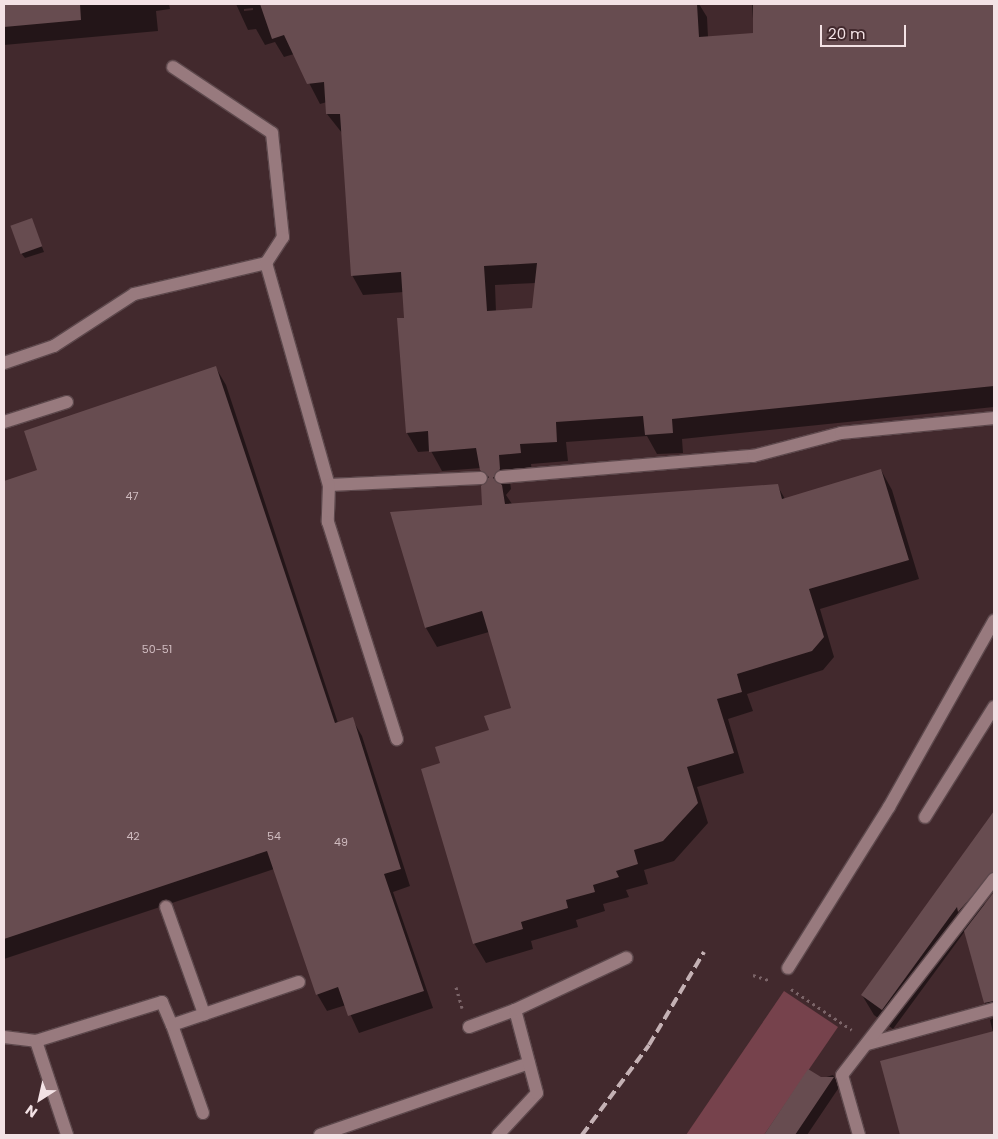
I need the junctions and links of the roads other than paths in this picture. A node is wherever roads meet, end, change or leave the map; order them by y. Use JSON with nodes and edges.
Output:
{"nodes":[{"id":1,"x":173,"y":67,"type":"dead end"},
{"id":2,"x":266,"y":263,"type":"junction"},
{"id":3,"x":4,"y":363,"type":"edge"},
{"id":4,"x":67,"y":402,"type":"dead end"},
{"id":5,"x":994,"y":418,"type":"edge"},
{"id":6,"x":4,"y":422,"type":"edge"},
{"id":7,"x":501,"y":477,"type":"dead end"},
{"id":8,"x":481,"y":478,"type":"dead end"},
{"id":9,"x":329,"y":485,"type":"junction"},
{"id":10,"x":994,"y":621,"type":"edge"},
{"id":11,"x":994,"y":707,"type":"edge"},
{"id":12,"x":397,"y":739,"type":"dead end"},
{"id":13,"x":925,"y":817,"type":"dead end"},
{"id":14,"x":994,"y":879,"type":"edge"},
{"id":15,"x":166,"y":907,"type":"dead end"},
{"id":16,"x":626,"y":958,"type":"dead end"},
{"id":17,"x":788,"y":968,"type":"dead end"},
{"id":18,"x":299,"y":982,"type":"dead end"},
{"id":19,"x":994,"y":1009,"type":"edge"},
{"id":20,"x":515,"y":1010,"type":"junction"},
{"id":21,"x":204,"y":1014,"type":"junction"},
{"id":22,"x":172,"y":1025,"type":"junction"},
{"id":23,"x":469,"y":1027,"type":"dead end"},
{"id":24,"x":4,"y":1037,"type":"edge"},
{"id":25,"x":36,"y":1041,"type":"junction"},
{"id":26,"x":867,"y":1044,"type":"junction"},
{"id":27,"x":529,"y":1064,"type":"junction"},
{"id":28,"x":203,"y":1113,"type":"dead end"},
{"id":29,"x":67,"y":1135,"type":"edge"},
{"id":30,"x":320,"y":1135,"type":"edge"},
{"id":31,"x":498,"y":1135,"type":"edge"},
{"id":32,"x":859,"y":1135,"type":"edge"}],
"edges":[{"from":1,"to":2,"type":"lane"},
{"from":2,"to":3,"type":"lane"},
{"from":2,"to":9,"type":"lane"},
{"from":4,"to":6,"type":"lane"},
{"from":5,"to":7,"type":"lane"},
{"from":8,"to":9,"type":"lane"},
{"from":9,"to":12,"type":"lane"},
{"from":10,"to":17,"type":"lane"},
{"from":11,"to":13,"type":"lane"},
{"from":14,"to":26,"type":"lane"},
{"from":15,"to":21,"type":"lane"},
{"from":16,"to":20,"type":"lane"},
{"from":18,"to":21,"type":"lane"},
{"from":19,"to":26,"type":"lane"},
{"from":20,"to":23,"type":"lane"},
{"from":20,"to":27,"type":"lane"},
{"from":21,"to":22,"type":"lane"},
{"from":22,"to":25,"type":"lane"},
{"from":22,"to":28,"type":"lane"},
{"from":24,"to":25,"type":"lane"},
{"from":25,"to":29,"type":"lane"},
{"from":26,"to":32,"type":"lane"},
{"from":27,"to":30,"type":"lane"},
{"from":27,"to":31,"type":"lane"}]}
